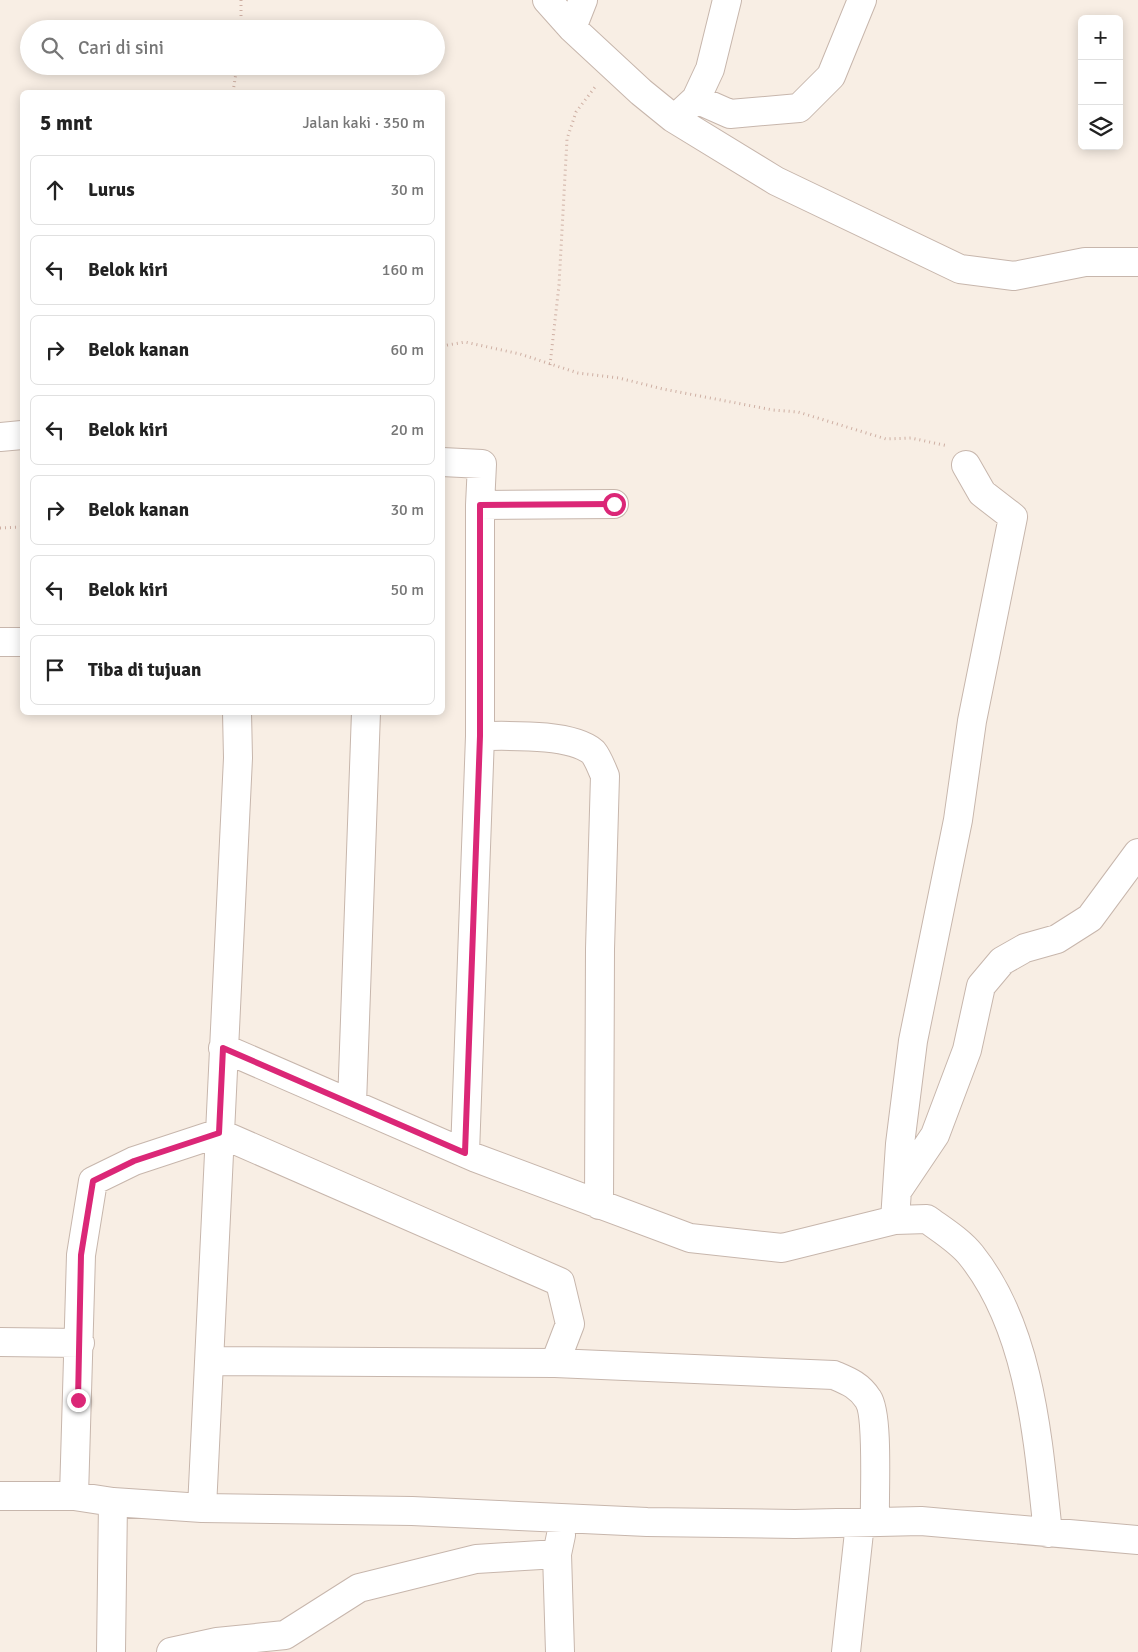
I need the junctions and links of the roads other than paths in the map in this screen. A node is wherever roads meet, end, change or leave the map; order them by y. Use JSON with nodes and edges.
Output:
{"nodes":[{"id":1,"x":547,"y":0,"type":"edge"},
{"id":2,"x":583,"y":0,"type":"edge"},
{"id":3,"x":727,"y":0,"type":"edge"},
{"id":4,"x":862,"y":0,"type":"edge"},
{"id":5,"x":572,"y":28,"type":"junction"},
{"id":6,"x":696,"y":99,"type":"junction"},
{"id":7,"x":673,"y":118,"type":"junction"},
{"id":8,"x":1138,"y":262,"type":"edge"},
{"id":9,"x":20,"y":435,"type":"edge"},
{"id":10,"x":0,"y":436,"type":"edge"},
{"id":11,"x":445,"y":462,"type":"edge"},
{"id":12,"x":966,"y":465,"type":"road end"},
{"id":13,"x":614,"y":504,"type":"dead end"},
{"id":14,"x":480,"y":505,"type":"junction"},
{"id":15,"x":0,"y":642,"type":"edge"},
{"id":16,"x":20,"y":642,"type":"edge"},
{"id":17,"x":238,"y":715,"type":"edge"},
{"id":18,"x":366,"y":715,"type":"edge"},
{"id":19,"x":480,"y":736,"type":"junction"},
{"id":20,"x":1138,"y":853,"type":"edge"},
{"id":21,"x":223,"y":1048,"type":"junction"},
{"id":22,"x":352,"y":1104,"type":"junction"},
{"id":23,"x":219,"y":1133,"type":"junction"},
{"id":24,"x":465,"y":1153,"type":"junction"},
{"id":25,"x":897,"y":1192,"type":"junction"},
{"id":26,"x":599,"y":1205,"type":"junction"},
{"id":27,"x":895,"y":1220,"type":"junction"},
{"id":28,"x":0,"y":1342,"type":"edge"},
{"id":29,"x":80,"y":1343,"type":"junction"},
{"id":30,"x":209,"y":1361,"type":"junction"},
{"id":31,"x":555,"y":1363,"type":"junction"},
{"id":32,"x":0,"y":1496,"type":"edge"},
{"id":33,"x":74,"y":1496,"type":"junction"},
{"id":34,"x":114,"y":1502,"type":"junction"},
{"id":35,"x":202,"y":1508,"type":"junction"},
{"id":36,"x":564,"y":1519,"type":"junction"},
{"id":37,"x":867,"y":1522,"type":"junction"},
{"id":38,"x":1048,"y":1533,"type":"junction"},
{"id":39,"x":1138,"y":1540,"type":"edge"},
{"id":40,"x":557,"y":1554,"type":"junction"},
{"id":41,"x":285,"y":1644,"type":"edge"},
{"id":42,"x":111,"y":1652,"type":"edge"},
{"id":43,"x":171,"y":1652,"type":"edge"},
{"id":44,"x":560,"y":1652,"type":"edge"},
{"id":45,"x":846,"y":1652,"type":"edge"}],
"edges":[{"from":1,"to":5,"type":"street"},
{"from":2,"to":5,"type":"street"},
{"from":3,"to":6,"type":"street"},
{"from":4,"to":6,"type":"street"},
{"from":5,"to":7,"type":"street"},
{"from":6,"to":7,"type":"street"},
{"from":7,"to":8,"type":"street"},
{"from":9,"to":10,"type":"street"},
{"from":11,"to":14,"type":"street"},
{"from":12,"to":25,"type":"street"},
{"from":13,"to":14,"type":"street"},
{"from":14,"to":19,"type":"street"},
{"from":15,"to":16,"type":"street"},
{"from":17,"to":21,"type":"street"},
{"from":18,"to":22,"type":"street"},
{"from":19,"to":24,"type":"street"},
{"from":19,"to":26,"type":"street"},
{"from":20,"to":25,"type":"street"},
{"from":21,"to":22,"type":"street"},
{"from":21,"to":23,"type":"street"},
{"from":22,"to":24,"type":"street"},
{"from":23,"to":29,"type":"street"},
{"from":23,"to":30,"type":"street"},
{"from":23,"to":31,"type":"street"},
{"from":24,"to":26,"type":"street"},
{"from":25,"to":27,"type":"street"},
{"from":26,"to":27,"type":"street"},
{"from":27,"to":38,"type":"street"},
{"from":28,"to":29,"type":"street"},
{"from":29,"to":33,"type":"street"},
{"from":30,"to":31,"type":"street"},
{"from":30,"to":35,"type":"street"},
{"from":31,"to":37,"type":"street"},
{"from":32,"to":33,"type":"street"},
{"from":33,"to":34,"type":"street"},
{"from":34,"to":35,"type":"street"},
{"from":34,"to":42,"type":"street"},
{"from":35,"to":36,"type":"street"},
{"from":36,"to":37,"type":"street"},
{"from":36,"to":40,"type":"street"},
{"from":37,"to":38,"type":"street"},
{"from":37,"to":45,"type":"street"},
{"from":38,"to":39,"type":"street"},
{"from":40,"to":41,"type":"street"},
{"from":40,"to":44,"type":"street"},
{"from":41,"to":43,"type":"street"}]}
